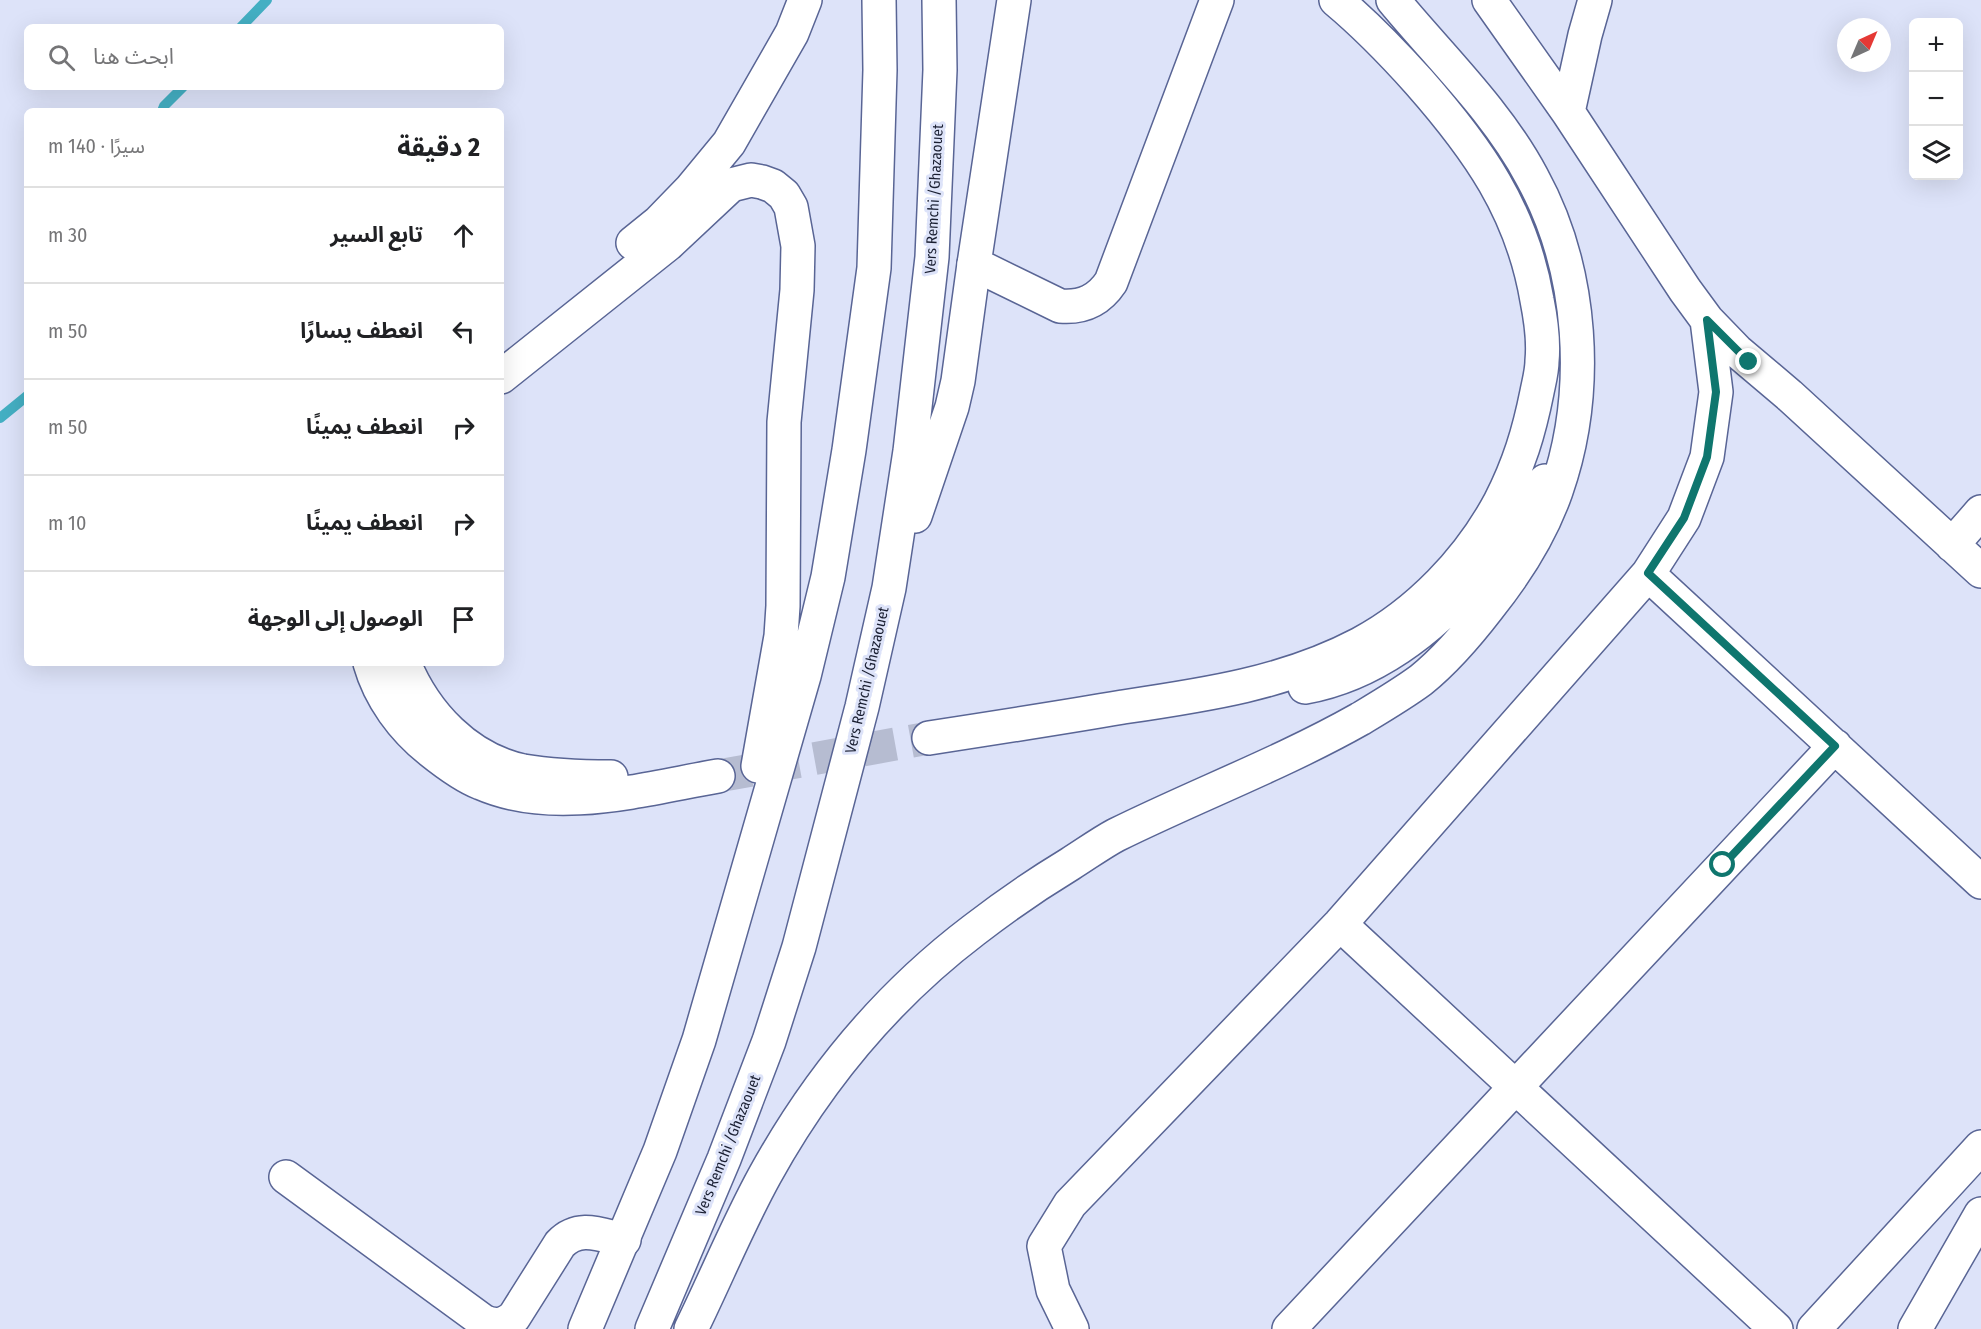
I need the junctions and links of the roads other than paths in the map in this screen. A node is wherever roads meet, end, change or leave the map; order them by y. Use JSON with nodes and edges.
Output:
{"nodes":[{"id":1,"x":805,"y":0,"type":"edge"},
{"id":2,"x":879,"y":0,"type":"edge"},
{"id":3,"x":939,"y":0,"type":"edge"},
{"id":4,"x":1014,"y":0,"type":"edge"},
{"id":5,"x":1336,"y":0,"type":"edge"},
{"id":6,"x":1393,"y":0,"type":"edge"},
{"id":7,"x":1489,"y":0,"type":"edge"},
{"id":8,"x":1573,"y":0,"type":"edge"},
{"id":9,"x":1595,"y":0,"type":"edge"},
{"id":10,"x":1214,"y":1,"type":"edge"},
{"id":11,"x":1584,"y":35,"type":"junction"},
{"id":12,"x":1568,"y":112,"type":"junction"},
{"id":13,"x":974,"y":264,"type":"junction"},
{"id":14,"x":1707,"y":320,"type":"junction"},
{"id":15,"x":504,"y":348,"type":"edge"},
{"id":16,"x":504,"y":375,"type":"edge"},
{"id":17,"x":1568,"y":449,"type":"junction"},
{"id":18,"x":1981,"y":512,"type":"edge"},
{"id":19,"x":1952,"y":545,"type":"junction"},
{"id":20,"x":1981,"y":571,"type":"edge"},
{"id":21,"x":1648,"y":573,"type":"junction"},
{"id":22,"x":889,"y":588,"type":"junction"},
{"id":23,"x":371,"y":666,"type":"edge"},
{"id":24,"x":405,"y":666,"type":"edge"},
{"id":25,"x":1222,"y":692,"type":"junction"},
{"id":26,"x":929,"y":738,"type":"tunnel mouth"},
{"id":27,"x":1835,"y":746,"type":"junction"},
{"id":28,"x":1981,"y":882,"type":"edge"},
{"id":29,"x":1340,"y":924,"type":"junction"},
{"id":30,"x":729,"y":931,"type":"junction"},
{"id":31,"x":1515,"y":1087,"type":"junction"},
{"id":32,"x":1981,"y":1147,"type":"edge"},
{"id":33,"x":286,"y":1177,"type":"dead end"},
{"id":34,"x":1981,"y":1214,"type":"edge"},
{"id":35,"x":624,"y":1240,"type":"junction"},
{"id":36,"x":585,"y":1329,"type":"edge"},
{"id":37,"x":652,"y":1329,"type":"edge"},
{"id":38,"x":691,"y":1329,"type":"edge"},
{"id":39,"x":1072,"y":1329,"type":"edge"},
{"id":40,"x":1289,"y":1329,"type":"edge"},
{"id":41,"x":1776,"y":1329,"type":"edge"},
{"id":42,"x":1814,"y":1329,"type":"edge"},
{"id":43,"x":1915,"y":1329,"type":"edge"}],
"edges":[{"from":1,"to":15,"type":"main road"},
{"from":2,"to":30,"type":"main road"},
{"from":3,"to":22,"type":"main road","name":"Vers Remchi /Ghazaouet"},
{"from":4,"to":13,"type":"main road"},
{"from":5,"to":25,"type":"main road"},
{"from":6,"to":17,"type":"main road"},
{"from":7,"to":12,"type":"main road"},
{"from":8,"to":11,"type":"main road"},
{"from":9,"to":11,"type":"main road"},
{"from":10,"to":13,"type":"main road"},
{"from":11,"to":12,"type":"main road"},
{"from":12,"to":14,"type":"main road"},
{"from":13,"to":22,"type":"main road"},
{"from":14,"to":19,"type":"main road"},
{"from":14,"to":21,"type":"main road"},
{"from":16,"to":30,"type":"main road"},
{"from":17,"to":25,"type":"main road"},
{"from":17,"to":38,"type":"main road"},
{"from":18,"to":19,"type":"main road"},
{"from":19,"to":20,"type":"main road"},
{"from":21,"to":27,"type":"main road"},
{"from":21,"to":29,"type":"main road"},
{"from":22,"to":37,"type":"main road","name":"Vers Remchi /Ghazaouet"},
{"from":23,"to":24,"type":"main road"},
{"from":25,"to":26,"type":"main road"},
{"from":27,"to":28,"type":"main road"},
{"from":27,"to":31,"type":"main road"},
{"from":29,"to":31,"type":"main road"},
{"from":29,"to":39,"type":"main road"},
{"from":30,"to":35,"type":"main road"},
{"from":31,"to":40,"type":"main road"},
{"from":31,"to":41,"type":"main road"},
{"from":32,"to":42,"type":"main road"},
{"from":33,"to":35,"type":"main road"},
{"from":34,"to":43,"type":"main road"},
{"from":35,"to":36,"type":"main road"}]}
